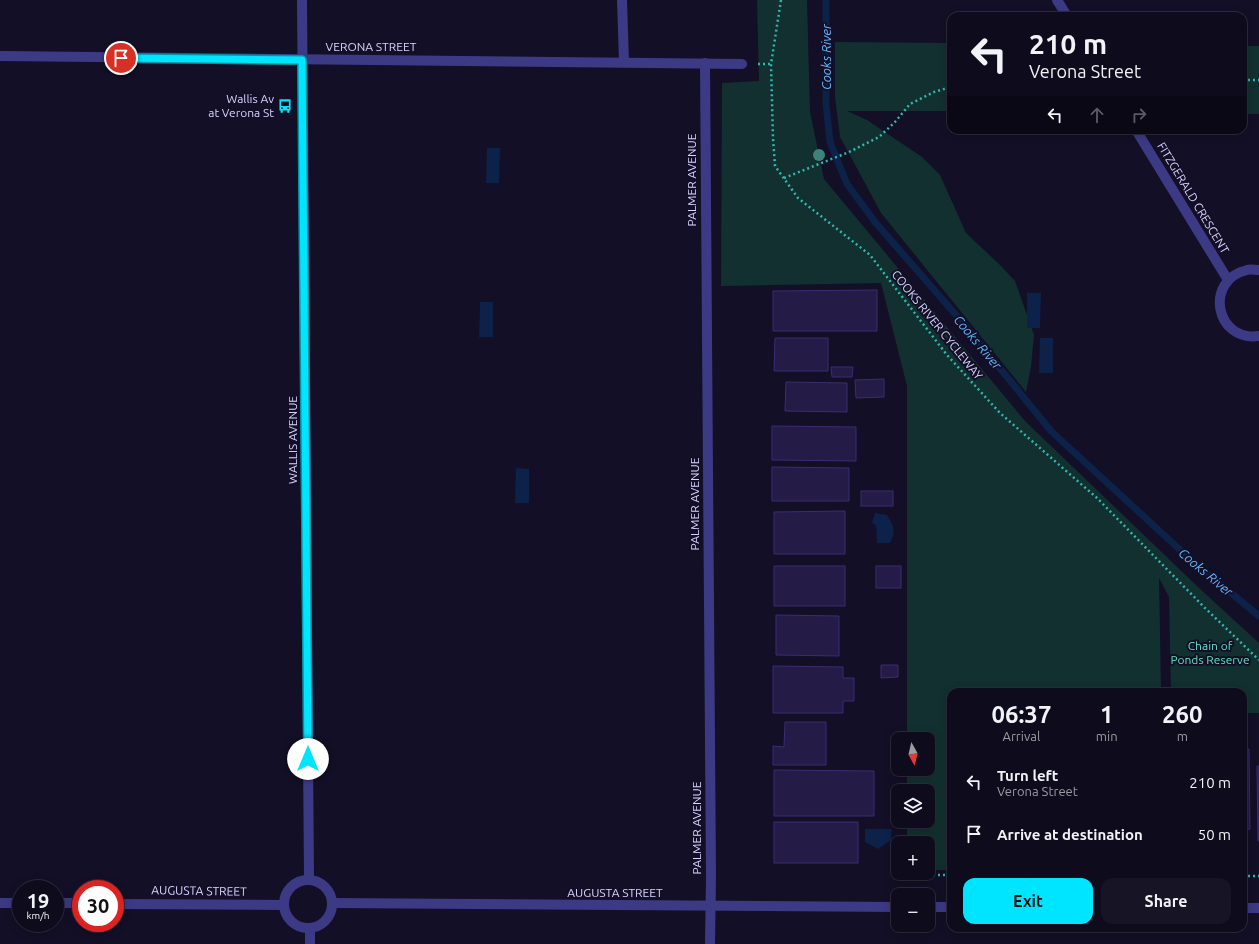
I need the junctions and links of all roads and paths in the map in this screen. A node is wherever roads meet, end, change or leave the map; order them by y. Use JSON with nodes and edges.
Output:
{"nodes":[{"id":1,"x":302,"y":0,"type":"edge"},
{"id":2,"x":622,"y":0,"type":"edge"},
{"id":3,"x":781,"y":0,"type":"edge"},
{"id":4,"x":1057,"y":0,"type":"edge"},
{"id":5,"x":1064,"y":12,"type":"edge"},
{"id":6,"x":0,"y":56,"type":"edge"},
{"id":7,"x":302,"y":60,"type":"junction"},
{"id":8,"x":624,"y":62,"type":"junction"},
{"id":9,"x":705,"y":63,"type":"junction"},
{"id":10,"x":742,"y":64,"type":"dead end"},
{"id":11,"x":1247,"y":80,"type":"edge"},
{"id":12,"x":1259,"y":80,"type":"edge"},
{"id":13,"x":947,"y":88,"type":"edge"},
{"id":14,"x":1138,"y":134,"type":"edge"},
{"id":15,"x":784,"y":178,"type":"junction"},
{"id":16,"x":1259,"y":270,"type":"edge"},
{"id":17,"x":1228,"y":280,"type":"junction"},
{"id":18,"x":1259,"y":336,"type":"edge"},
{"id":19,"x":1259,"y":660,"type":"edge"},
{"id":20,"x":935,"y":875,"type":"edge"},
{"id":21,"x":947,"y":875,"type":"edge"},
{"id":22,"x":1247,"y":876,"type":"edge"},
{"id":23,"x":1259,"y":876,"type":"edge"},
{"id":24,"x":309,"y":879,"type":"junction"},
{"id":25,"x":0,"y":902,"type":"edge"},
{"id":26,"x":12,"y":903,"type":"edge"},
{"id":27,"x":332,"y":903,"type":"junction"},
{"id":28,"x":124,"y":904,"type":"edge"},
{"id":29,"x":284,"y":905,"type":"junction"},
{"id":30,"x":710,"y":906,"type":"junction"},
{"id":31,"x":891,"y":907,"type":"edge"},
{"id":32,"x":935,"y":907,"type":"edge"},
{"id":33,"x":947,"y":907,"type":"edge"},
{"id":34,"x":1247,"y":908,"type":"edge"},
{"id":35,"x":1259,"y":908,"type":"edge"},
{"id":36,"x":310,"y":928,"type":"junction"},
{"id":37,"x":310,"y":944,"type":"edge"},
{"id":38,"x":710,"y":944,"type":"edge"}],
"edges":[{"from":1,"to":7,"type":"street","name":"WALLIS AVENUE"},
{"from":2,"to":8,"type":"street"},
{"from":3,"to":15,"type":"path","name":"COOKS RIVER CYCLEWAY"},
{"from":4,"to":5,"type":"street"},
{"from":6,"to":7,"type":"street","name":"VERONA STREET"},
{"from":7,"to":8,"type":"street","name":"VERONA STREET"},
{"from":7,"to":24,"type":"street","name":"WALLIS AVENUE"},
{"from":8,"to":9,"type":"street","name":"VERONA STREET"},
{"from":9,"to":10,"type":"street","name":"VERONA STREET"},
{"from":9,"to":30,"type":"street","name":"PALMER AVENUE"},
{"from":11,"to":12,"type":"path"},
{"from":13,"to":15,"type":"path"},
{"from":14,"to":17,"type":"street","name":"FITZGERALD CRESCENT"},
{"from":15,"to":19,"type":"path","name":"COOKS RIVER CYCLEWAY"},
{"from":16,"to":17,"type":"street"},
{"from":17,"to":18,"type":"street"},
{"from":20,"to":21,"type":"path"},
{"from":22,"to":23,"type":"path"},
{"from":24,"to":27,"type":"street"},
{"from":24,"to":29,"type":"street"},
{"from":25,"to":26,"type":"street"},
{"from":27,"to":30,"type":"street","name":"AUGUSTA STREET"},
{"from":27,"to":36,"type":"street"},
{"from":28,"to":29,"type":"street","name":"AUGUSTA STREET"},
{"from":29,"to":36,"type":"street"},
{"from":30,"to":31,"type":"street","name":"AUGUSTA STREET"},
{"from":30,"to":38,"type":"street","name":"PALMER AVENUE"},
{"from":32,"to":33,"type":"street"},
{"from":34,"to":35,"type":"street"},
{"from":36,"to":37,"type":"street"}]}
